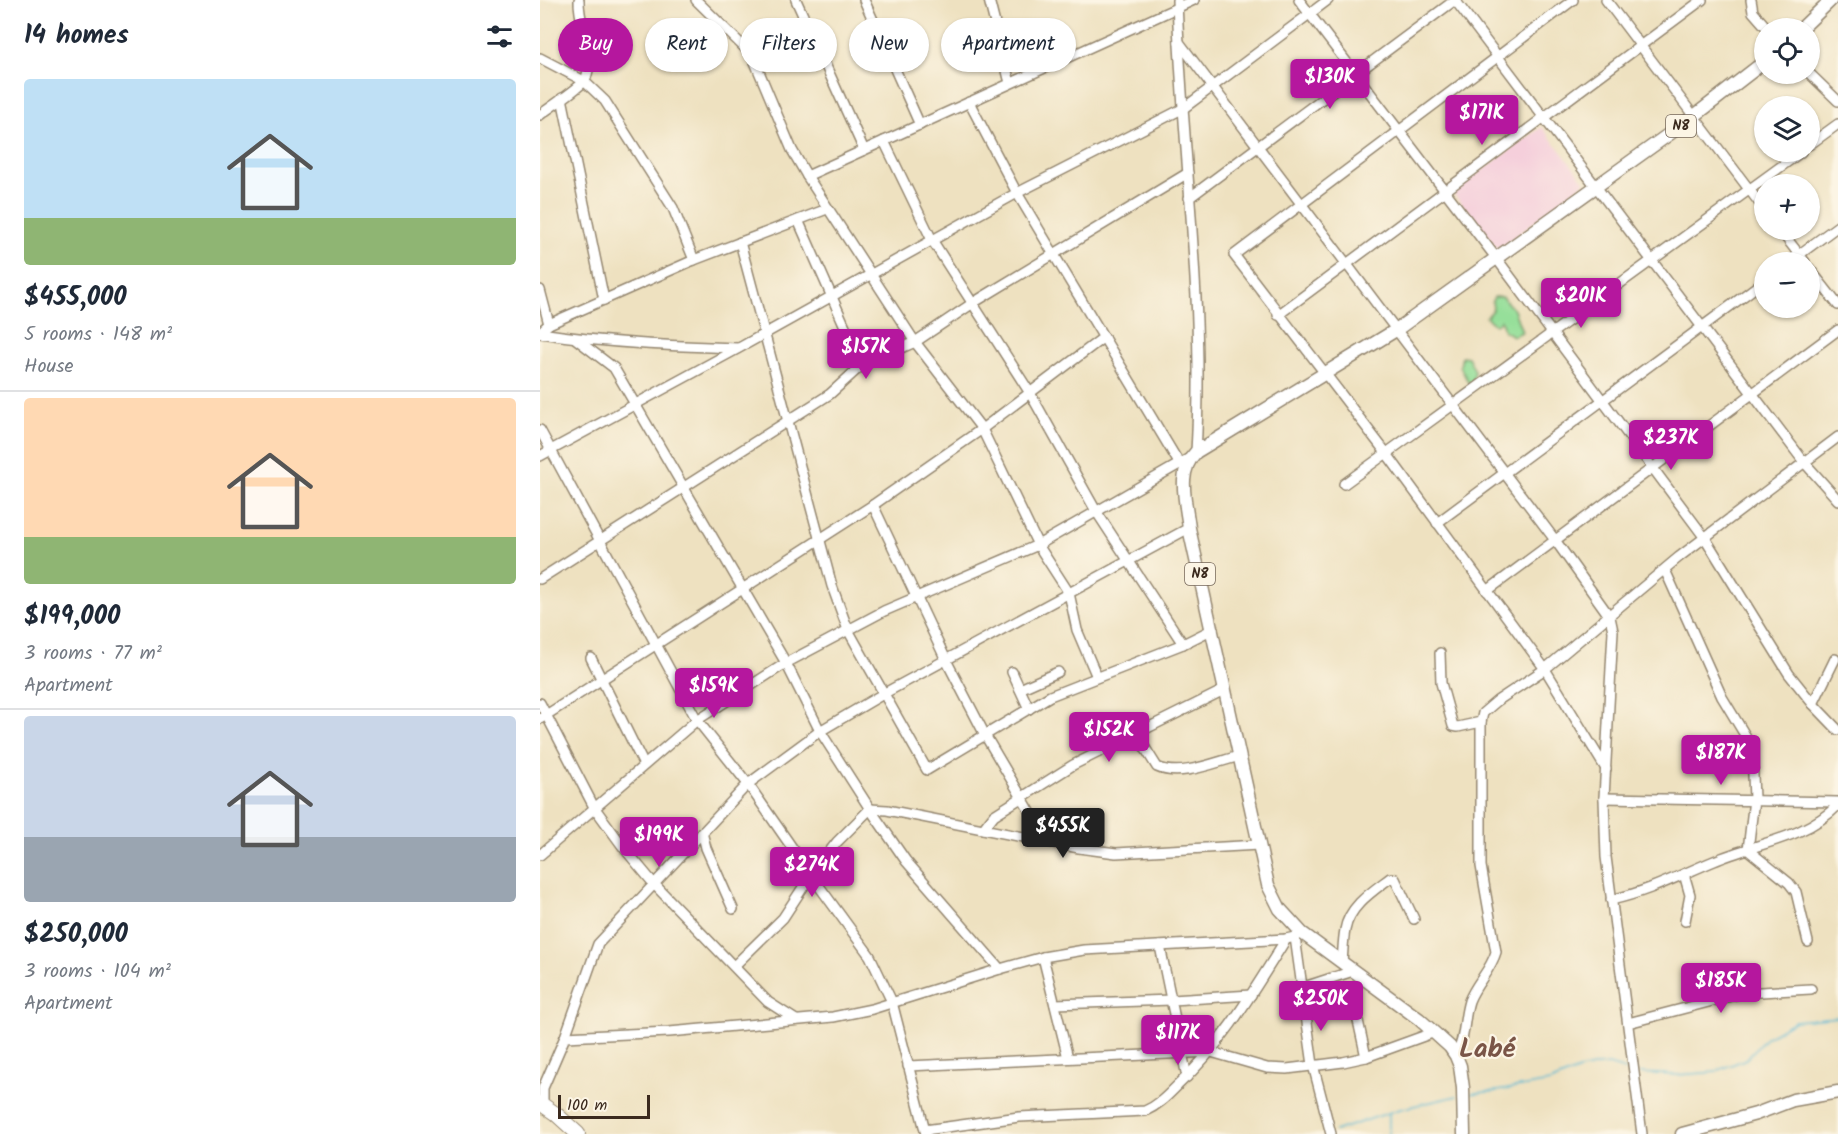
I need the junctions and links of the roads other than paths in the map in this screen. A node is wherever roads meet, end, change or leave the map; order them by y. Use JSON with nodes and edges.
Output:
{"nodes":[{"id":1,"x":579,"y":0,"type":"edge"},
{"id":2,"x":696,"y":0,"type":"edge"},
{"id":3,"x":796,"y":0,"type":"edge"},
{"id":4,"x":864,"y":0,"type":"edge"},
{"id":5,"x":989,"y":0,"type":"edge"},
{"id":6,"x":1194,"y":0,"type":"edge"},
{"id":7,"x":1299,"y":0,"type":"edge"},
{"id":8,"x":1328,"y":0,"type":"edge"},
{"id":9,"x":1455,"y":0,"type":"edge"},
{"id":10,"x":1573,"y":0,"type":"edge"},
{"id":11,"x":1606,"y":0,"type":"edge"},
{"id":12,"x":1700,"y":0,"type":"edge"},
{"id":13,"x":1750,"y":0,"type":"edge"},
{"id":14,"x":1831,"y":0,"type":"edge"},
{"id":15,"x":1177,"y":4,"type":"edge"},
{"id":16,"x":1310,"y":14,"type":"junction"},
{"id":17,"x":1758,"y":18,"type":"edge"},
{"id":18,"x":1812,"y":18,"type":"edge"},
{"id":19,"x":1179,"y":42,"type":"junction"},
{"id":20,"x":1640,"y":46,"type":"junction"},
{"id":21,"x":1497,"y":57,"type":"junction"},
{"id":22,"x":540,"y":58,"type":"edge"},
{"id":23,"x":1754,"y":70,"type":"edge"},
{"id":24,"x":1355,"y":74,"type":"junction"},
{"id":25,"x":584,"y":81,"type":"junction"},
{"id":26,"x":1010,"y":83,"type":"junction"},
{"id":27,"x":1820,"y":84,"type":"edge"},
{"id":28,"x":1213,"y":87,"type":"junction"},
{"id":29,"x":562,"y":98,"type":"junction"},
{"id":30,"x":1838,"y":101,"type":"edge"},
{"id":31,"x":969,"y":102,"type":"junction"},
{"id":32,"x":1184,"y":108,"type":"junction"},
{"id":33,"x":540,"y":115,"type":"edge"},
{"id":34,"x":1693,"y":117,"type":"junction"},
{"id":35,"x":1543,"y":118,"type":"junction"},
{"id":36,"x":1838,"y":124,"type":"edge"},
{"id":37,"x":920,"y":125,"type":"junction"},
{"id":38,"x":1399,"y":131,"type":"junction"},
{"id":39,"x":1820,"y":137,"type":"edge"},
{"id":40,"x":884,"y":141,"type":"junction"},
{"id":41,"x":1258,"y":147,"type":"junction"},
{"id":42,"x":864,"y":150,"type":"junction"},
{"id":43,"x":1787,"y":162,"type":"edge"},
{"id":44,"x":1188,"y":173,"type":"junction"},
{"id":45,"x":807,"y":176,"type":"junction"},
{"id":46,"x":1597,"y":187,"type":"junction"},
{"id":47,"x":1749,"y":190,"type":"junction"},
{"id":48,"x":1445,"y":191,"type":"junction"},
{"id":49,"x":1017,"y":193,"type":"junction"},
{"id":50,"x":1754,"y":196,"type":"edge"},
{"id":51,"x":1189,"y":198,"type":"junction"},
{"id":52,"x":1301,"y":204,"type":"junction"},
{"id":53,"x":827,"y":209,"type":"junction"},
{"id":54,"x":798,"y":220,"type":"junction"},
{"id":55,"x":1838,"y":226,"type":"edge"},
{"id":56,"x":932,"y":240,"type":"junction"},
{"id":57,"x":1787,"y":240,"type":"edge"},
{"id":58,"x":740,"y":242,"type":"junction"},
{"id":59,"x":1796,"y":252,"type":"edge"},
{"id":60,"x":1810,"y":252,"type":"edge"},
{"id":61,"x":1053,"y":253,"type":"junction"},
{"id":62,"x":1497,"y":259,"type":"junction"},
{"id":63,"x":694,"y":260,"type":"junction"},
{"id":64,"x":1652,"y":262,"type":"junction"},
{"id":65,"x":1346,"y":264,"type":"junction"},
{"id":66,"x":870,"y":275,"type":"junction"},
{"id":67,"x":1820,"y":282,"type":"edge"},
{"id":68,"x":1754,"y":288,"type":"edge"},
{"id":69,"x":540,"y":290,"type":"edge"},
{"id":70,"x":832,"y":296,"type":"junction"},
{"id":71,"x":603,"y":300,"type":"junction"},
{"id":72,"x":973,"y":303,"type":"junction"},
{"id":73,"x":1838,"y":306,"type":"edge"},
{"id":74,"x":1278,"y":315,"type":"junction"},
{"id":75,"x":549,"y":324,"type":"junction"},
{"id":76,"x":1701,"y":327,"type":"junction"},
{"id":77,"x":1396,"y":330,"type":"junction"},
{"id":78,"x":1838,"y":330,"type":"edge"},
{"id":79,"x":540,"y":332,"type":"edge"},
{"id":80,"x":1553,"y":333,"type":"junction"},
{"id":81,"x":765,"y":334,"type":"junction"},
{"id":82,"x":1104,"y":337,"type":"junction"},
{"id":83,"x":576,"y":339,"type":"junction"},
{"id":84,"x":915,"y":342,"type":"junction"},
{"id":85,"x":739,"y":348,"type":"junction"},
{"id":86,"x":862,"y":365,"type":"junction"},
{"id":87,"x":1325,"y":374,"type":"junction"},
{"id":88,"x":1030,"y":393,"type":"junction"},
{"id":89,"x":1752,"y":394,"type":"junction"},
{"id":90,"x":1603,"y":400,"type":"junction"},
{"id":91,"x":637,"y":404,"type":"junction"},
{"id":92,"x":1454,"y":405,"type":"junction"},
{"id":93,"x":788,"y":421,"type":"junction"},
{"id":94,"x":982,"y":429,"type":"junction"},
{"id":95,"x":540,"y":430,"type":"edge"},
{"id":96,"x":1838,"y":436,"type":"edge"},
{"id":97,"x":551,"y":450,"type":"junction"},
{"id":98,"x":1387,"y":454,"type":"junction"},
{"id":99,"x":540,"y":456,"type":"edge"},
{"id":100,"x":1188,"y":458,"type":"junction"},
{"id":101,"x":1804,"y":462,"type":"junction"},
{"id":102,"x":1653,"y":468,"type":"junction"},
{"id":103,"x":1504,"y":473,"type":"junction"},
{"id":104,"x":1344,"y":484,"type":"dead end"},
{"id":105,"x":685,"y":487,"type":"junction"},
{"id":106,"x":1838,"y":501,"type":"edge"},
{"id":107,"x":873,"y":505,"type":"junction"},
{"id":108,"x":1096,"y":511,"type":"junction"},
{"id":109,"x":1437,"y":523,"type":"junction"},
{"id":110,"x":1189,"y":528,"type":"junction"},
{"id":111,"x":1705,"y":538,"type":"junction"},
{"id":112,"x":820,"y":539,"type":"junction"},
{"id":113,"x":600,"y":540,"type":"junction"},
{"id":114,"x":1555,"y":540,"type":"junction"},
{"id":115,"x":1038,"y":545,"type":"junction"},
{"id":116,"x":1129,"y":561,"type":"junction"},
{"id":117,"x":1665,"y":570,"type":"junction"},
{"id":118,"x":540,"y":579,"type":"edge"},
{"id":119,"x":743,"y":589,"type":"junction"},
{"id":120,"x":1487,"y":591,"type":"junction"},
{"id":121,"x":1069,"y":593,"type":"junction"},
{"id":122,"x":916,"y":597,"type":"junction"},
{"id":123,"x":1610,"y":617,"type":"junction"},
{"id":124,"x":1213,"y":629,"type":"junction"},
{"id":125,"x":848,"y":630,"type":"junction"},
{"id":126,"x":1183,"y":644,"type":"junction"},
{"id":127,"x":656,"y":645,"type":"junction"},
{"id":128,"x":1440,"y":653,"type":"dead end"},
{"id":129,"x":591,"y":658,"type":"dead end"},
{"id":130,"x":1835,"y":659,"type":"dead end"},
{"id":131,"x":946,"y":660,"type":"junction"},
{"id":132,"x":786,"y":663,"type":"junction"},
{"id":133,"x":1545,"y":669,"type":"junction"},
{"id":134,"x":1012,"y":672,"type":"dead end"},
{"id":135,"x":1058,"y":672,"type":"dead end"},
{"id":136,"x":1097,"y":677,"type":"junction"},
{"id":137,"x":602,"y":680,"type":"junction"},
{"id":138,"x":1020,"y":689,"type":"junction"},
{"id":139,"x":1226,"y":689,"type":"junction"},
{"id":140,"x":883,"y":694,"type":"junction"},
{"id":141,"x":540,"y":703,"type":"edge"},
{"id":142,"x":1813,"y":704,"type":"junction"},
{"id":143,"x":1029,"y":709,"type":"junction"},
{"id":144,"x":543,"y":717,"type":"edge"},
{"id":145,"x":697,"y":720,"type":"junction"},
{"id":146,"x":1480,"y":722,"type":"junction"},
{"id":147,"x":820,"y":730,"type":"junction"},
{"id":148,"x":1838,"y":730,"type":"edge"},
{"id":149,"x":985,"y":735,"type":"junction"},
{"id":150,"x":1137,"y":735,"type":"junction"},
{"id":151,"x":1240,"y":756,"type":"junction"},
{"id":152,"x":644,"y":765,"type":"junction"},
{"id":153,"x":1606,"y":770,"type":"junction"},
{"id":154,"x":748,"y":784,"type":"junction"},
{"id":155,"x":1021,"y":796,"type":"junction"},
{"id":156,"x":1604,"y":798,"type":"junction"},
{"id":157,"x":1754,"y":799,"type":"junction"},
{"id":158,"x":594,"y":807,"type":"junction"},
{"id":159,"x":1837,"y":808,"type":"edge"},
{"id":160,"x":870,"y":809,"type":"junction"},
{"id":161,"x":983,"y":829,"type":"junction"},
{"id":162,"x":702,"y":832,"type":"junction"},
{"id":163,"x":1048,"y":842,"type":"junction"},
{"id":164,"x":1259,"y":845,"type":"junction"},
{"id":165,"x":542,"y":850,"type":"edge"},
{"id":166,"x":1748,"y":850,"type":"junction"},
{"id":167,"x":1684,"y":874,"type":"junction"},
{"id":168,"x":811,"y":875,"type":"junction"},
{"id":169,"x":654,"y":884,"type":"junction"},
{"id":170,"x":1611,"y":900,"type":"junction"},
{"id":171,"x":733,"y":909,"type":"dead end"},
{"id":172,"x":1414,"y":919,"type":"dead end"},
{"id":173,"x":1685,"y":921,"type":"dead end"},
{"id":174,"x":1294,"y":936,"type":"junction"},
{"id":175,"x":1808,"y":942,"type":"dead end"},
{"id":176,"x":1160,"y":946,"type":"junction"},
{"id":177,"x":1043,"y":957,"type":"junction"},
{"id":178,"x":1341,"y":962,"type":"junction"},
{"id":179,"x":734,"y":966,"type":"junction"},
{"id":180,"x":1000,"y":969,"type":"junction"},
{"id":181,"x":1353,"y":971,"type":"junction"},
{"id":182,"x":1301,"y":988,"type":"junction"},
{"id":183,"x":1811,"y":989,"type":"dead end"},
{"id":184,"x":1251,"y":995,"type":"junction"},
{"id":185,"x":1172,"y":1000,"type":"junction"},
{"id":186,"x":892,"y":1002,"type":"junction"},
{"id":187,"x":1054,"y":1004,"type":"junction"},
{"id":188,"x":1355,"y":1006,"type":"dead end"},
{"id":189,"x":796,"y":1020,"type":"junction"},
{"id":190,"x":1628,"y":1023,"type":"junction"},
{"id":191,"x":1435,"y":1032,"type":"junction"},
{"id":192,"x":565,"y":1037,"type":"junction"},
{"id":193,"x":1183,"y":1052,"type":"junction"},
{"id":194,"x":1210,"y":1052,"type":"junction"},
{"id":195,"x":1456,"y":1056,"type":"junction"},
{"id":196,"x":1366,"y":1057,"type":"junction"},
{"id":197,"x":1068,"y":1058,"type":"junction"},
{"id":198,"x":1313,"y":1065,"type":"junction"},
{"id":199,"x":908,"y":1066,"type":"junction"},
{"id":200,"x":1187,"y":1077,"type":"junction"},
{"id":201,"x":542,"y":1089,"type":"edge"},
{"id":202,"x":1838,"y":1092,"type":"edge"},
{"id":203,"x":542,"y":1104,"type":"edge"},
{"id":204,"x":925,"y":1132,"type":"edge"},
{"id":205,"x":1331,"y":1132,"type":"edge"},
{"id":206,"x":578,"y":1134,"type":"edge"},
{"id":207,"x":1464,"y":1134,"type":"edge"},
{"id":208,"x":1642,"y":1134,"type":"edge"},
{"id":209,"x":1682,"y":1134,"type":"edge"}],
"edges":[{"from":1,"to":25,"type":"street"},
{"from":2,"to":45,"type":"street"},
{"from":3,"to":42,"type":"street"},
{"from":4,"to":37,"type":"street"},
{"from":5,"to":26,"type":"street"},
{"from":6,"to":15,"type":"street"},
{"from":7,"to":16,"type":"street"},
{"from":8,"to":16,"type":"street"},
{"from":9,"to":21,"type":"street"},
{"from":9,"to":24,"type":"street"},
{"from":10,"to":21,"type":"street"},
{"from":11,"to":20,"type":"street"},
{"from":12,"to":20,"type":"street"},
{"from":13,"to":17,"type":"street"},
{"from":14,"to":18,"type":"main road"},
{"from":15,"to":19,"type":"street"},
{"from":15,"to":26,"type":"street"},
{"from":16,"to":24,"type":"street"},
{"from":16,"to":28,"type":"street"},
{"from":19,"to":28,"type":"street"},
{"from":19,"to":32,"type":"street"},
{"from":20,"to":34,"type":"street"},
{"from":20,"to":35,"type":"street"},
{"from":21,"to":35,"type":"street"},
{"from":21,"to":38,"type":"street"},
{"from":22,"to":25,"type":"street"},
{"from":23,"to":34,"type":"main road","number":"N8"},
{"from":24,"to":38,"type":"street"},
{"from":24,"to":41,"type":"street"},
{"from":25,"to":29,"type":"street"},
{"from":25,"to":63,"type":"street"},
{"from":26,"to":31,"type":"street"},
{"from":27,"to":30,"type":"street"},
{"from":28,"to":32,"type":"street"},
{"from":28,"to":41,"type":"street"},
{"from":29,"to":33,"type":"street"},
{"from":29,"to":71,"type":"street"},
{"from":31,"to":37,"type":"street"},
{"from":31,"to":49,"type":"street"},
{"from":32,"to":44,"type":"street"},
{"from":32,"to":49,"type":"street"},
{"from":34,"to":46,"type":"main road","number":"N8"},
{"from":34,"to":47,"type":"street"},
{"from":35,"to":46,"type":"street"},
{"from":35,"to":48,"type":"street"},
{"from":36,"to":39,"type":"street"},
{"from":37,"to":40,"type":"street"},
{"from":38,"to":48,"type":"street"},
{"from":38,"to":52,"type":"street"},
{"from":40,"to":42,"type":"street"},
{"from":40,"to":56,"type":"street"},
{"from":41,"to":51,"type":"street"},
{"from":41,"to":52,"type":"street"},
{"from":42,"to":45,"type":"street"},
{"from":43,"to":47,"type":"street"},
{"from":44,"to":51,"type":"street"},
{"from":44,"to":61,"type":"street"},
{"from":45,"to":53,"type":"street"},
{"from":46,"to":62,"type":"main road","number":"N8"},
{"from":46,"to":64,"type":"street"},
{"from":47,"to":50,"type":"street"},
{"from":47,"to":64,"type":"street"},
{"from":48,"to":62,"type":"street"},
{"from":48,"to":65,"type":"street"},
{"from":49,"to":56,"type":"street"},
{"from":49,"to":61,"type":"street"},
{"from":51,"to":100,"type":"street"},
{"from":52,"to":65,"type":"street"},
{"from":52,"to":74,"type":"street"},
{"from":53,"to":54,"type":"street"},
{"from":53,"to":66,"type":"street"},
{"from":54,"to":58,"type":"street"},
{"from":54,"to":70,"type":"street"},
{"from":55,"to":60,"type":"street"},
{"from":56,"to":66,"type":"street"},
{"from":56,"to":72,"type":"street"},
{"from":57,"to":59,"type":"street"},
{"from":58,"to":63,"type":"street"},
{"from":58,"to":81,"type":"street"},
{"from":61,"to":72,"type":"street"},
{"from":61,"to":82,"type":"street"},
{"from":62,"to":77,"type":"main road","number":"N8"},
{"from":62,"to":80,"type":"street"},
{"from":63,"to":71,"type":"street"},
{"from":64,"to":76,"type":"street"},
{"from":64,"to":80,"type":"street"},
{"from":65,"to":74,"type":"street"},
{"from":65,"to":77,"type":"street"},
{"from":66,"to":70,"type":"street"},
{"from":66,"to":84,"type":"street"},
{"from":67,"to":73,"type":"street"},
{"from":68,"to":76,"type":"street"},
{"from":69,"to":75,"type":"street"},
{"from":70,"to":81,"type":"street"},
{"from":70,"to":86,"type":"street"},
{"from":71,"to":75,"type":"street"},
{"from":72,"to":84,"type":"street"},
{"from":72,"to":88,"type":"street"},
{"from":74,"to":87,"type":"street"},
{"from":75,"to":79,"type":"street"},
{"from":76,"to":89,"type":"street"},
{"from":76,"to":90,"type":"street"},
{"from":77,"to":87,"type":"main road","number":"N8"},
{"from":77,"to":92,"type":"street"},
{"from":78,"to":89,"type":"street"},
{"from":79,"to":83,"type":"street"},
{"from":80,"to":90,"type":"street"},
{"from":80,"to":92,"type":"street"},
{"from":81,"to":85,"type":"street"},
{"from":81,"to":93,"type":"street"},
{"from":82,"to":88,"type":"street"},
{"from":82,"to":100,"type":"street"},
{"from":83,"to":85,"type":"street"},
{"from":83,"to":91,"type":"street"},
{"from":84,"to":86,"type":"street"},
{"from":84,"to":94,"type":"street"},
{"from":85,"to":91,"type":"street"},
{"from":86,"to":93,"type":"street"},
{"from":87,"to":98,"type":"street"},
{"from":87,"to":100,"type":"main road","number":"N8"},
{"from":88,"to":94,"type":"street"},
{"from":88,"to":108,"type":"street"},
{"from":89,"to":101,"type":"street"},
{"from":89,"to":102,"type":"street"},
{"from":90,"to":102,"type":"street"},
{"from":90,"to":103,"type":"street"},
{"from":91,"to":97,"type":"street"},
{"from":91,"to":105,"type":"street"},
{"from":92,"to":98,"type":"street"},
{"from":92,"to":103,"type":"street"},
{"from":93,"to":105,"type":"street"},
{"from":93,"to":112,"type":"street"},
{"from":94,"to":107,"type":"street"},
{"from":94,"to":115,"type":"street"},
{"from":95,"to":97,"type":"street"},
{"from":96,"to":101,"type":"street"},
{"from":97,"to":99,"type":"street"},
{"from":97,"to":113,"type":"street"},
{"from":98,"to":104,"type":"street"},
{"from":98,"to":109,"type":"street"},
{"from":100,"to":108,"type":"street"},
{"from":100,"to":110,"type":"main road","number":"N8"},
{"from":101,"to":106,"type":"street"},
{"from":101,"to":111,"type":"street"},
{"from":102,"to":111,"type":"street"},
{"from":102,"to":114,"type":"street"},
{"from":103,"to":109,"type":"street"},
{"from":103,"to":114,"type":"street"},
{"from":105,"to":113,"type":"street"},
{"from":105,"to":119,"type":"street"},
{"from":107,"to":112,"type":"street"},
{"from":107,"to":122,"type":"street"},
{"from":108,"to":115,"type":"street"},
{"from":108,"to":116,"type":"street"},
{"from":109,"to":120,"type":"street"},
{"from":110,"to":116,"type":"street"},
{"from":110,"to":124,"type":"main road","number":"N8"},
{"from":111,"to":117,"type":"street"},
{"from":111,"to":142,"type":"street"},
{"from":112,"to":119,"type":"street"},
{"from":112,"to":125,"type":"street"},
{"from":113,"to":118,"type":"street"},
{"from":113,"to":127,"type":"street"},
{"from":114,"to":120,"type":"street"},
{"from":114,"to":123,"type":"street"},
{"from":115,"to":121,"type":"street"},
{"from":115,"to":122,"type":"street"},
{"from":116,"to":121,"type":"street"},
{"from":116,"to":126,"type":"street"},
{"from":117,"to":123,"type":"street"},
{"from":117,"to":157,"type":"street"},
{"from":119,"to":127,"type":"street"},
{"from":119,"to":132,"type":"street"},
{"from":120,"to":133,"type":"street"},
{"from":121,"to":131,"type":"street"},
{"from":121,"to":136,"type":"street"},
{"from":122,"to":125,"type":"street"},
{"from":122,"to":131,"type":"street"},
{"from":123,"to":133,"type":"street"},
{"from":123,"to":153,"type":"street"},
{"from":124,"to":126,"type":"street"},
{"from":124,"to":139,"type":"main road","number":"N8"},
{"from":125,"to":132,"type":"street"},
{"from":125,"to":140,"type":"street"},
{"from":126,"to":136,"type":"street"},
{"from":127,"to":137,"type":"street"},
{"from":127,"to":145,"type":"street"},
{"from":128,"to":146,"type":"street"},
{"from":129,"to":137,"type":"street"},
{"from":130,"to":142,"type":"street"},
{"from":131,"to":140,"type":"street"},
{"from":131,"to":149,"type":"street"},
{"from":132,"to":145,"type":"street"},
{"from":132,"to":147,"type":"street"},
{"from":133,"to":146,"type":"street"},
{"from":133,"to":153,"type":"street"},
{"from":134,"to":138,"type":"street"},
{"from":135,"to":138,"type":"street"},
{"from":136,"to":143,"type":"street"},
{"from":137,"to":144,"type":"street"},
{"from":137,"to":152,"type":"street"},
{"from":138,"to":143,"type":"street"},
{"from":139,"to":150,"type":"street"},
{"from":139,"to":151,"type":"main road","number":"N8"},
{"from":140,"to":147,"type":"street"},
{"from":140,"to":149,"type":"street"},
{"from":141,"to":144,"type":"street"},
{"from":142,"to":148,"type":"street"},
{"from":143,"to":149,"type":"street"},
{"from":144,"to":158,"type":"street"},
{"from":145,"to":152,"type":"street"},
{"from":145,"to":154,"type":"street"},
{"from":146,"to":195,"type":"street"},
{"from":147,"to":154,"type":"street"},
{"from":147,"to":160,"type":"street"},
{"from":149,"to":155,"type":"street"},
{"from":150,"to":151,"type":"street"},
{"from":150,"to":155,"type":"street"},
{"from":151,"to":164,"type":"main road","number":"N8"},
{"from":152,"to":158,"type":"street"},
{"from":153,"to":156,"type":"street"},
{"from":154,"to":162,"type":"street"},
{"from":154,"to":168,"type":"street"},
{"from":155,"to":161,"type":"street"},
{"from":155,"to":163,"type":"street"},
{"from":156,"to":157,"type":"street"},
{"from":156,"to":170,"type":"street"},
{"from":157,"to":159,"type":"street"},
{"from":157,"to":166,"type":"street"},
{"from":158,"to":165,"type":"street"},
{"from":158,"to":169,"type":"street"},
{"from":159,"to":166,"type":"street"},
{"from":160,"to":161,"type":"street"},
{"from":160,"to":168,"type":"street"},
{"from":160,"to":180,"type":"street"},
{"from":161,"to":163,"type":"street"},
{"from":162,"to":169,"type":"street"},
{"from":162,"to":171,"type":"street"},
{"from":163,"to":164,"type":"street"},
{"from":164,"to":174,"type":"main road","number":"N8"},
{"from":166,"to":167,"type":"street"},
{"from":166,"to":175,"type":"street"},
{"from":167,"to":170,"type":"street"},
{"from":167,"to":173,"type":"street"},
{"from":168,"to":179,"type":"street"},
{"from":168,"to":186,"type":"street"},
{"from":169,"to":179,"type":"street"},
{"from":169,"to":192,"type":"street"},
{"from":170,"to":190,"type":"street"},
{"from":172,"to":178,"type":"street"},
{"from":174,"to":176,"type":"street"},
{"from":174,"to":178,"type":"main road","number":"N8"},
{"from":174,"to":182,"type":"street"},
{"from":174,"to":184,"type":"street"},
{"from":176,"to":177,"type":"street"},
{"from":176,"to":185,"type":"street"},
{"from":177,"to":180,"type":"street"},
{"from":177,"to":187,"type":"street"},
{"from":178,"to":181,"type":"main road","number":"N8"},
{"from":179,"to":189,"type":"street"},
{"from":180,"to":186,"type":"street"},
{"from":181,"to":182,"type":"street"},
{"from":181,"to":191,"type":"main road","number":"N8"},
{"from":182,"to":198,"type":"street"},
{"from":183,"to":190,"type":"street"},
{"from":184,"to":185,"type":"street"},
{"from":184,"to":194,"type":"street"},
{"from":185,"to":187,"type":"street"},
{"from":185,"to":193,"type":"street"},
{"from":186,"to":189,"type":"street"},
{"from":186,"to":199,"type":"street"},
{"from":187,"to":197,"type":"street"},
{"from":188,"to":196,"type":"street"},
{"from":189,"to":192,"type":"street"},
{"from":190,"to":208,"type":"street"},
{"from":191,"to":195,"type":"main road","number":"N8"},
{"from":191,"to":196,"type":"street"},
{"from":192,"to":201,"type":"street"},
{"from":193,"to":194,"type":"street"},
{"from":193,"to":197,"type":"street"},
{"from":193,"to":200,"type":"street"},
{"from":194,"to":198,"type":"street"},
{"from":194,"to":200,"type":"street"},
{"from":195,"to":207,"type":"main road","number":"N8"},
{"from":196,"to":198,"type":"street"},
{"from":197,"to":199,"type":"street"},
{"from":198,"to":205,"type":"street"},
{"from":199,"to":204,"type":"street"},
{"from":200,"to":204,"type":"street"},
{"from":201,"to":203,"type":"street"},
{"from":202,"to":209,"type":"main road"},
{"from":203,"to":206,"type":"highway"}]}
